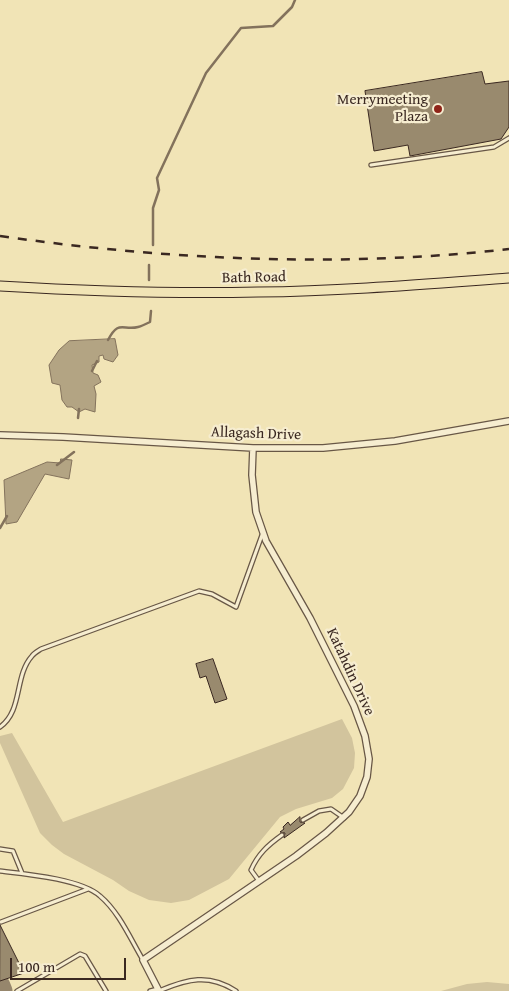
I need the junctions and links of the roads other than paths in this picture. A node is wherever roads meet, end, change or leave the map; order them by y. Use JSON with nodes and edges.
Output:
{"nodes":[{"id":1,"x":509,"y":138,"type":"edge"},
{"id":2,"x":371,"y":166,"type":"dead end"},
{"id":3,"x":509,"y":278,"type":"edge"},
{"id":4,"x":0,"y":286,"type":"edge"},
{"id":5,"x":509,"y":421,"type":"edge"},
{"id":6,"x":0,"y":435,"type":"edge"},
{"id":7,"x":253,"y":448,"type":"junction"},
{"id":8,"x":263,"y":532,"type":"junction"},
{"id":9,"x":0,"y":726,"type":"edge"},
{"id":10,"x":344,"y":818,"type":"junction"},
{"id":11,"x":303,"y":820,"type":"dead end"},
{"id":12,"x":282,"y":835,"type":"dead end"},
{"id":13,"x":0,"y":849,"type":"edge"},
{"id":14,"x":0,"y":871,"type":"edge"},
{"id":15,"x":23,"y":874,"type":"junction"},
{"id":16,"x":259,"y":881,"type":"junction"},
{"id":17,"x":88,"y":888,"type":"junction"},
{"id":18,"x":0,"y":922,"type":"edge"},
{"id":19,"x":143,"y":960,"type":"junction"},
{"id":20,"x":159,"y":990,"type":"edge"},
{"id":21,"x":17,"y":991,"type":"edge"},
{"id":22,"x":106,"y":991,"type":"edge"},
{"id":23,"x":150,"y":991,"type":"edge"},
{"id":24,"x":236,"y":991,"type":"edge"}],
"edges":[{"from":1,"to":2,"type":"lane"},
{"from":3,"to":4,"type":"main road","name":"Bath Road"},
{"from":5,"to":7,"type":"street","name":"Allagash Drive"},
{"from":6,"to":7,"type":"street","name":"Allagash Drive"},
{"from":7,"to":8,"type":"street","name":"Katahdin Drive"},
{"from":8,"to":9,"type":"lane"},
{"from":8,"to":10,"type":"street","name":"Katahdin Drive"},
{"from":10,"to":11,"type":"lane"},
{"from":10,"to":16,"type":"street","name":"Katahdin Drive"},
{"from":12,"to":16,"type":"lane"},
{"from":13,"to":15,"type":"lane"},
{"from":14,"to":15,"type":"lane"},
{"from":15,"to":17,"type":"lane"},
{"from":16,"to":19,"type":"street","name":"Katahdin Drive"},
{"from":17,"to":18,"type":"lane"},
{"from":17,"to":19,"type":"lane"},
{"from":19,"to":20,"type":"street"},
{"from":20,"to":23,"type":"lane"},
{"from":20,"to":24,"type":"lane"},
{"from":21,"to":22,"type":"lane"}]}
